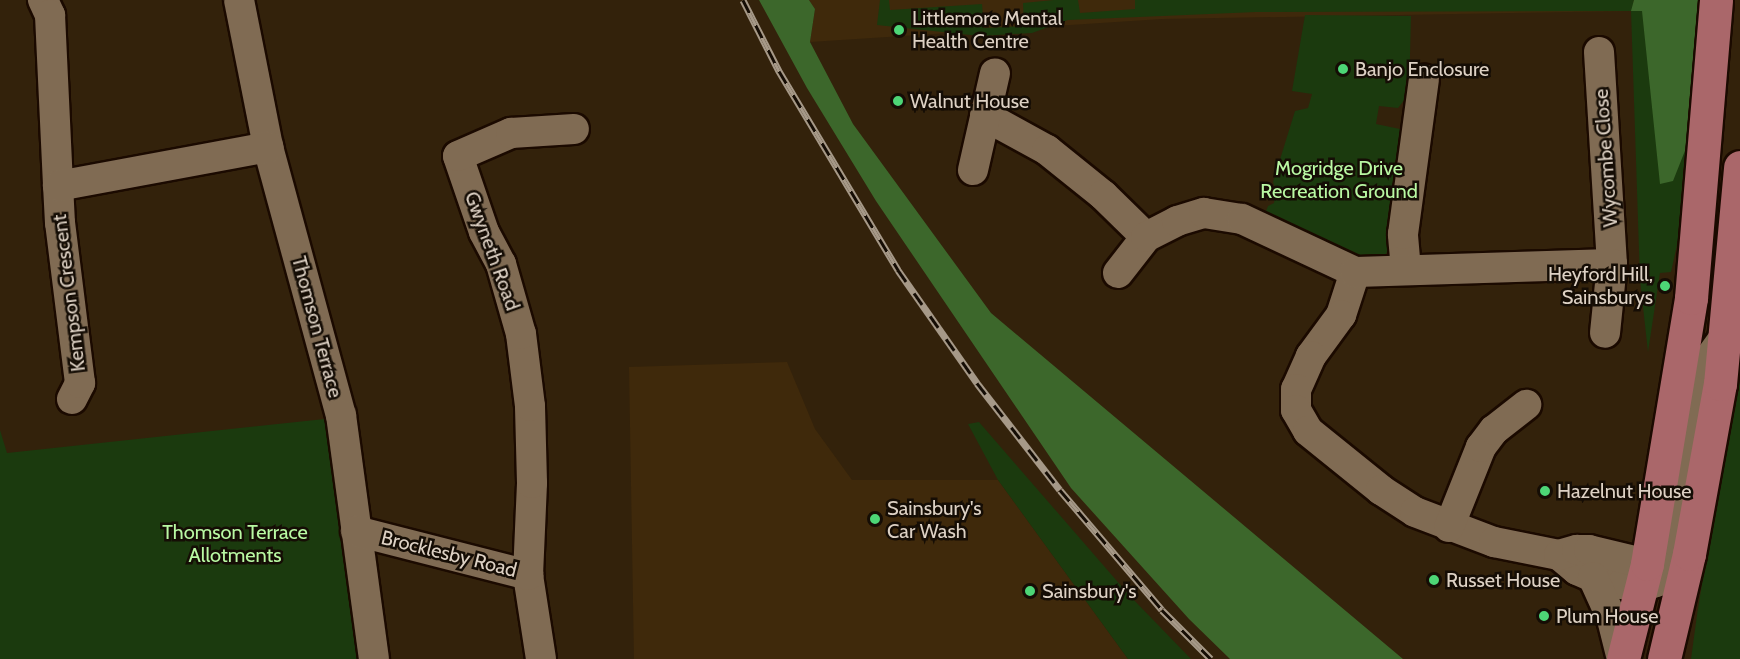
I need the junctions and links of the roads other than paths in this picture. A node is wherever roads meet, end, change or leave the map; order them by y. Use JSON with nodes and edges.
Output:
{"nodes":[{"id":1,"x":43,"y":0,"type":"edge"},
{"id":2,"x":239,"y":0,"type":"edge"},
{"id":3,"x":1716,"y":0,"type":"edge"},
{"id":4,"x":1599,"y":52,"type":"dead end"},
{"id":5,"x":995,"y":73,"type":"dead end"},
{"id":6,"x":1424,"y":79,"type":"dead end"},
{"id":7,"x":985,"y":116,"type":"junction"},
{"id":8,"x":574,"y":129,"type":"dead end"},
{"id":9,"x":268,"y":147,"type":"junction"},
{"id":10,"x":1740,"y":166,"type":"edge"},
{"id":11,"x":973,"y":170,"type":"dead end"},
{"id":12,"x":57,"y":186,"type":"junction"},
{"id":13,"x":1146,"y":237,"type":"junction"},
{"id":14,"x":1612,"y":264,"type":"junction"},
{"id":15,"x":1406,"y":270,"type":"junction"},
{"id":16,"x":1355,"y":272,"type":"junction"},
{"id":17,"x":1118,"y":273,"type":"dead end"},
{"id":18,"x":1605,"y":333,"type":"dead end"},
{"id":19,"x":72,"y":399,"type":"dead end"},
{"id":20,"x":1526,"y":405,"type":"dead end"},
{"id":21,"x":1449,"y":527,"type":"junction"},
{"id":22,"x":356,"y":531,"type":"junction"},
{"id":23,"x":1559,"y":555,"type":"junction"},
{"id":24,"x":528,"y":575,"type":"junction"},
{"id":25,"x":1593,"y":577,"type":"junction"},
{"id":26,"x":1658,"y":579,"type":"junction"},
{"id":27,"x":374,"y":659,"type":"edge"},
{"id":28,"x":541,"y":659,"type":"edge"},
{"id":29,"x":1623,"y":659,"type":"edge"},
{"id":30,"x":1664,"y":659,"type":"edge"}],
"edges":[{"from":1,"to":12,"type":"street","name":"Kempson Crescent"},
{"from":2,"to":9,"type":"street","name":"Thomson Terrace"},
{"from":3,"to":26,"type":"main road"},
{"from":4,"to":14,"type":"street","name":"Wycombe Close"},
{"from":5,"to":7,"type":"street"},
{"from":6,"to":15,"type":"street"},
{"from":7,"to":11,"type":"street"},
{"from":7,"to":13,"type":"street"},
{"from":8,"to":24,"type":"street","name":"Gwyneth Road"},
{"from":9,"to":12,"type":"street","name":"Kempson Crescent"},
{"from":9,"to":22,"type":"street","name":"Thomson Terrace"},
{"from":10,"to":26,"type":"main road"},
{"from":12,"to":19,"type":"street","name":"Kempson Crescent"},
{"from":13,"to":16,"type":"street"},
{"from":13,"to":17,"type":"street"},
{"from":14,"to":15,"type":"street"},
{"from":14,"to":18,"type":"street","name":"Wycombe Close"},
{"from":15,"to":16,"type":"street"},
{"from":16,"to":21,"type":"street"},
{"from":20,"to":21,"type":"street"},
{"from":21,"to":23,"type":"street"},
{"from":22,"to":24,"type":"street","name":"Brocklesby Road"},
{"from":22,"to":27,"type":"street","name":"Thomson Terrace"},
{"from":23,"to":25,"type":"street"},
{"from":23,"to":26,"type":"street"},
{"from":24,"to":28,"type":"street","name":"Brocklesby Road"},
{"from":25,"to":26,"type":"street"},
{"from":25,"to":29,"type":"street"},
{"from":26,"to":29,"type":"main road"},
{"from":26,"to":30,"type":"main road"}]}
